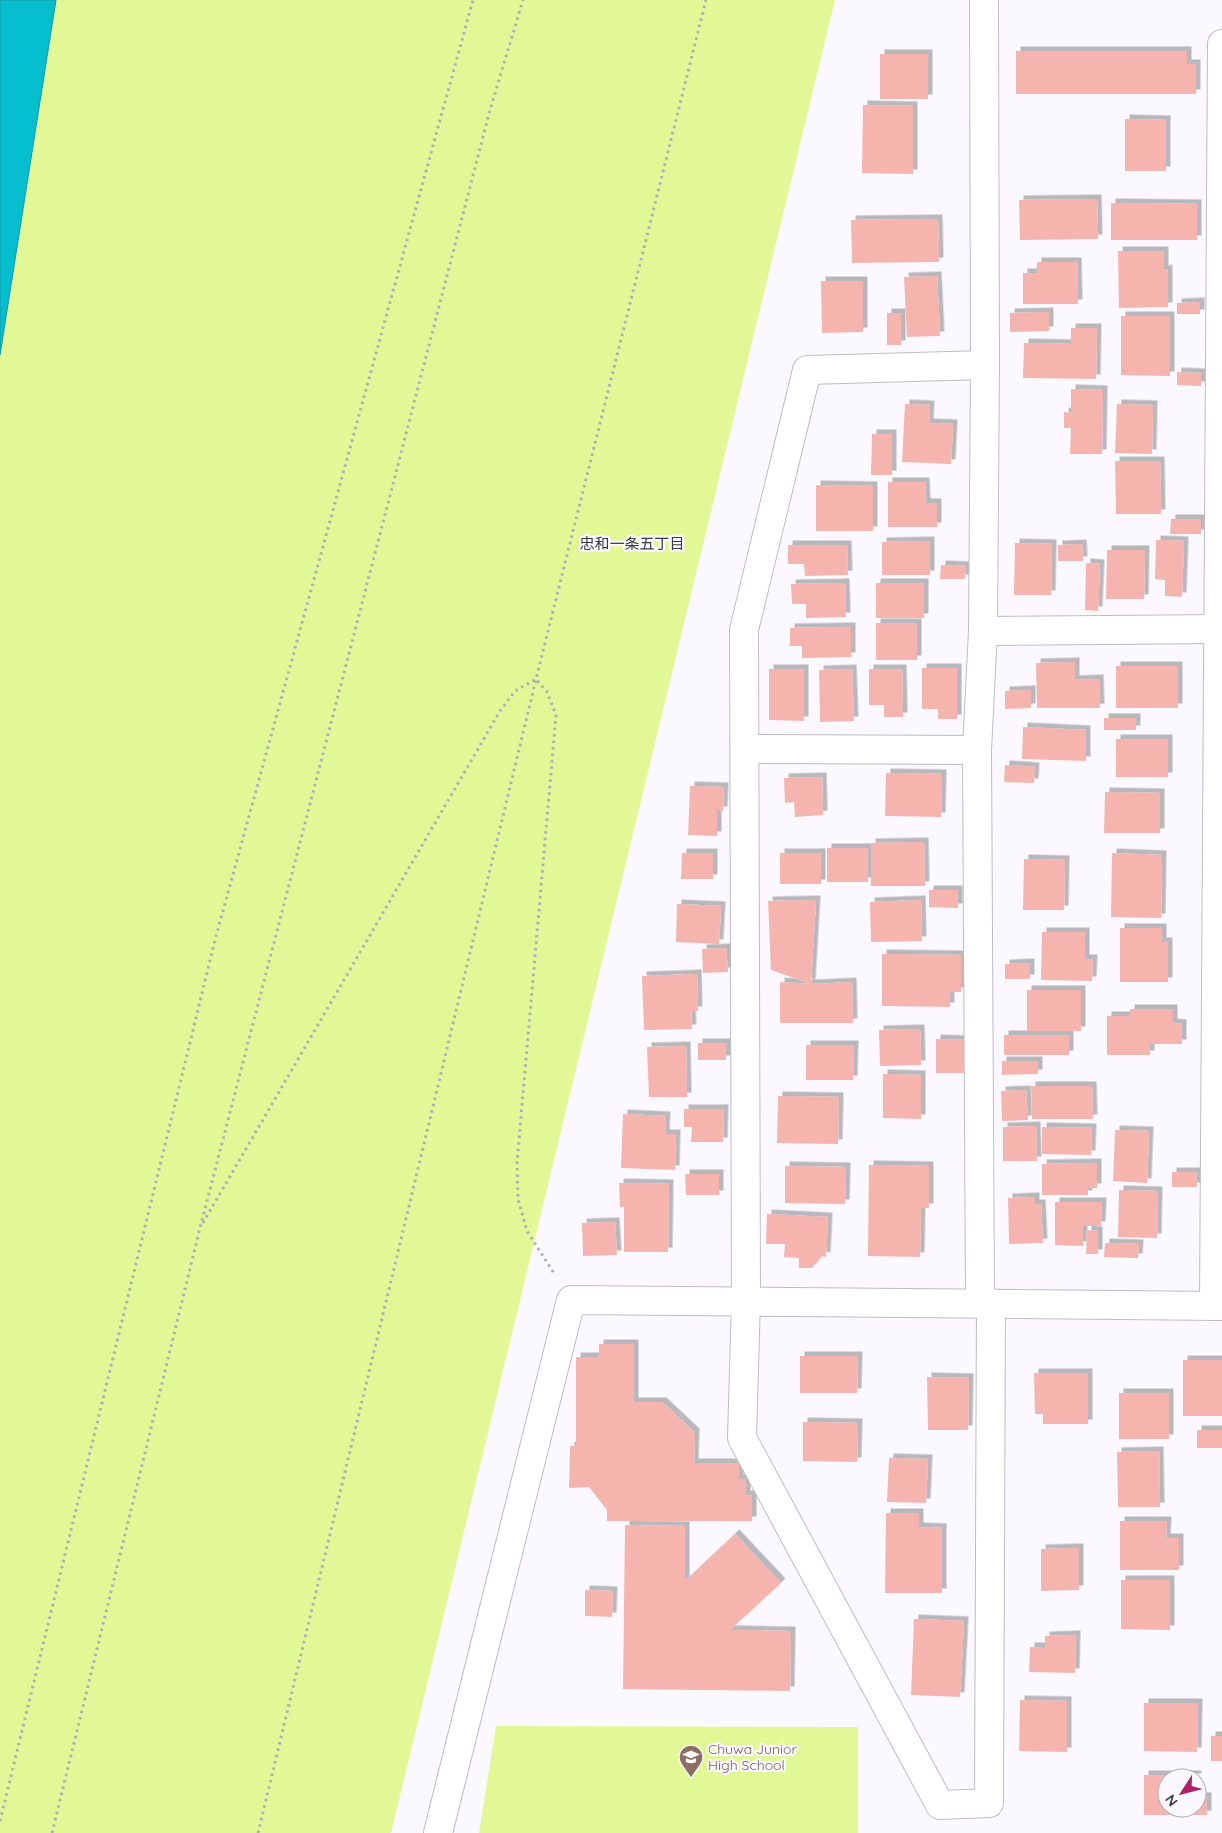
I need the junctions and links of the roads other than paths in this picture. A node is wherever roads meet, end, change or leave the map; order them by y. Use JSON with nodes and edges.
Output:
{"nodes":[{"id":1,"x":984,"y":0,"type":"edge"},
{"id":2,"x":1222,"y":44,"type":"edge"},
{"id":3,"x":985,"y":365,"type":"junction"},
{"id":4,"x":1220,"y":629,"type":"edge"},
{"id":5,"x":983,"y":630,"type":"junction"},
{"id":6,"x":746,"y":749,"type":"junction"},
{"id":7,"x":977,"y":750,"type":"junction"},
{"id":8,"x":746,"y":1300,"type":"junction"},
{"id":9,"x":986,"y":1303,"type":"junction"},
{"id":10,"x":1218,"y":1306,"type":"edge"},
{"id":11,"x":438,"y":1833,"type":"edge"}],
"edges":[{"from":1,"to":3,"type":"street"},
{"from":2,"to":4,"type":"street"},
{"from":3,"to":5,"type":"street"},
{"from":3,"to":6,"type":"street"},
{"from":4,"to":5,"type":"street"},
{"from":4,"to":10,"type":"street"},
{"from":5,"to":7,"type":"street"},
{"from":6,"to":7,"type":"street"},
{"from":6,"to":8,"type":"street"},
{"from":7,"to":9,"type":"street"},
{"from":8,"to":9,"type":"street"},
{"from":8,"to":9,"type":"street"},
{"from":8,"to":11,"type":"street"},
{"from":9,"to":10,"type":"street"}]}
